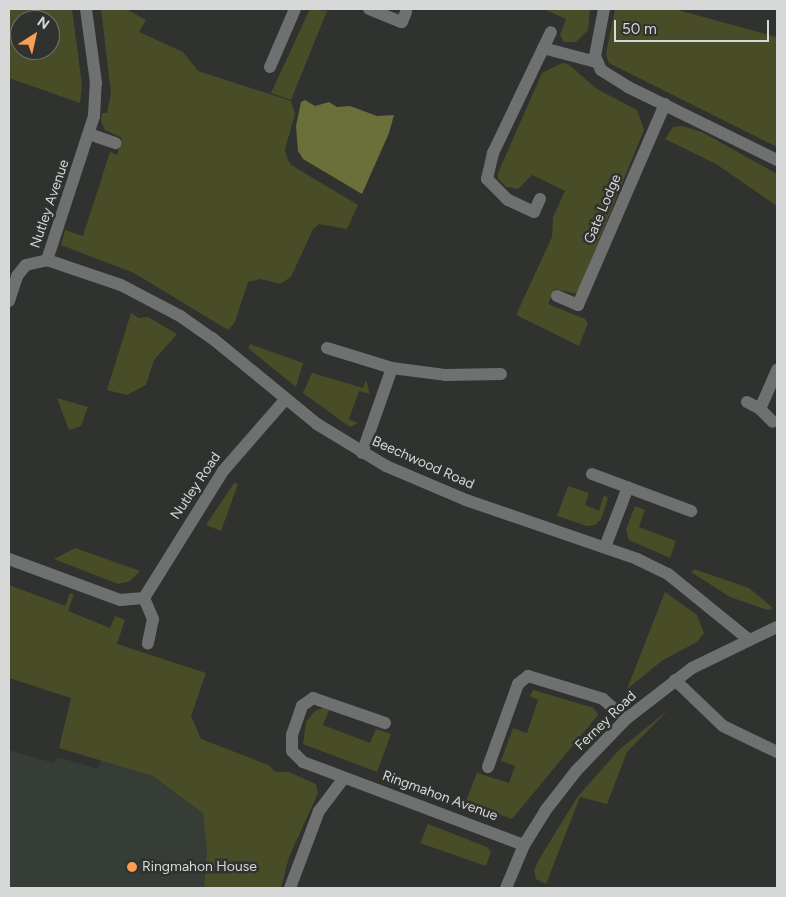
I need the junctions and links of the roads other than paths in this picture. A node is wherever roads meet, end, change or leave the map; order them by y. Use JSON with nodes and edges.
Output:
{"nodes":[{"id":1,"x":86,"y":9,"type":"edge"},
{"id":2,"x":295,"y":9,"type":"edge"},
{"id":3,"x":369,"y":9,"type":"edge"},
{"id":4,"x":604,"y":9,"type":"edge"},
{"id":5,"x":406,"y":12,"type":"dead end"},
{"id":6,"x":551,"y":32,"type":"dead end"},
{"id":7,"x":543,"y":48,"type":"junction"},
{"id":8,"x":596,"y":62,"type":"junction"},
{"id":9,"x":270,"y":67,"type":"dead end"},
{"id":10,"x":665,"y":104,"type":"junction"},
{"id":11,"x":89,"y":134,"type":"junction"},
{"id":12,"x":115,"y":143,"type":"dead end"},
{"id":13,"x":777,"y":160,"type":"edge"},
{"id":14,"x":540,"y":199,"type":"dead end"},
{"id":15,"x":47,"y":260,"type":"junction"},
{"id":16,"x":557,"y":296,"type":"dead end"},
{"id":17,"x":9,"y":301,"type":"edge"},
{"id":18,"x":327,"y":348,"type":"dead end"},
{"id":19,"x":392,"y":368,"type":"junction"},
{"id":20,"x":777,"y":370,"type":"edge"},
{"id":21,"x":501,"y":374,"type":"dead end"},
{"id":22,"x":285,"y":400,"type":"junction"},
{"id":23,"x":747,"y":402,"type":"dead end"},
{"id":24,"x":760,"y":409,"type":"junction"},
{"id":25,"x":773,"y":422,"type":"dead end"},
{"id":26,"x":362,"y":452,"type":"junction"},
{"id":27,"x":592,"y":474,"type":"dead end"},
{"id":28,"x":628,"y":487,"type":"junction"},
{"id":29,"x":691,"y":511,"type":"dead end"},
{"id":30,"x":605,"y":547,"type":"junction"},
{"id":31,"x":9,"y":559,"type":"edge"},
{"id":32,"x":144,"y":598,"type":"junction"},
{"id":33,"x":777,"y":627,"type":"edge"},
{"id":34,"x":748,"y":639,"type":"junction"},
{"id":35,"x":148,"y":643,"type":"dead end"},
{"id":36,"x":675,"y":680,"type":"junction"},
{"id":37,"x":626,"y":719,"type":"junction"},
{"id":38,"x":385,"y":723,"type":"dead end"},
{"id":39,"x":777,"y":752,"type":"edge"},
{"id":40,"x":488,"y":767,"type":"dead end"},
{"id":41,"x":344,"y":778,"type":"junction"},
{"id":42,"x":524,"y":845,"type":"junction"},
{"id":43,"x":510,"y":887,"type":"edge"},
{"id":44,"x":290,"y":888,"type":"edge"}],
"edges":[{"from":1,"to":11,"type":"street","name":"Nutley Avenue"},
{"from":2,"to":9,"type":"street"},
{"from":3,"to":5,"type":"street"},
{"from":4,"to":8,"type":"street"},
{"from":6,"to":7,"type":"street"},
{"from":7,"to":8,"type":"street"},
{"from":7,"to":14,"type":"street"},
{"from":8,"to":10,"type":"street"},
{"from":10,"to":13,"type":"street"},
{"from":10,"to":16,"type":"street","name":"Gate Lodge"},
{"from":11,"to":12,"type":"street"},
{"from":11,"to":15,"type":"street","name":"Nutley Avenue"},
{"from":15,"to":17,"type":"street","name":"Nutley Avenue"},
{"from":15,"to":22,"type":"street","name":"Beechwood Road"},
{"from":18,"to":19,"type":"street"},
{"from":19,"to":21,"type":"street"},
{"from":19,"to":26,"type":"street"},
{"from":20,"to":24,"type":"street"},
{"from":22,"to":26,"type":"street","name":"Beechwood Road"},
{"from":22,"to":32,"type":"street","name":"Nutley Road"},
{"from":23,"to":24,"type":"street"},
{"from":24,"to":25,"type":"street"},
{"from":26,"to":30,"type":"street","name":"Beechwood Road"},
{"from":27,"to":28,"type":"street"},
{"from":28,"to":29,"type":"street"},
{"from":28,"to":30,"type":"street"},
{"from":30,"to":34,"type":"street","name":"Beechwood Road"},
{"from":31,"to":32,"type":"street"},
{"from":32,"to":35,"type":"street"},
{"from":33,"to":34,"type":"street","name":"Ferney Road"},
{"from":34,"to":36,"type":"street","name":"Ferney Road"},
{"from":36,"to":37,"type":"street","name":"Ferney Road"},
{"from":36,"to":39,"type":"street"},
{"from":37,"to":40,"type":"street"},
{"from":37,"to":42,"type":"street","name":"Ferney Road"},
{"from":38,"to":41,"type":"street","name":"Ringmahon Avenue"},
{"from":41,"to":42,"type":"street","name":"Ringmahon Avenue"},
{"from":41,"to":44,"type":"street"},
{"from":42,"to":43,"type":"street","name":"Ferney Road"}]}
